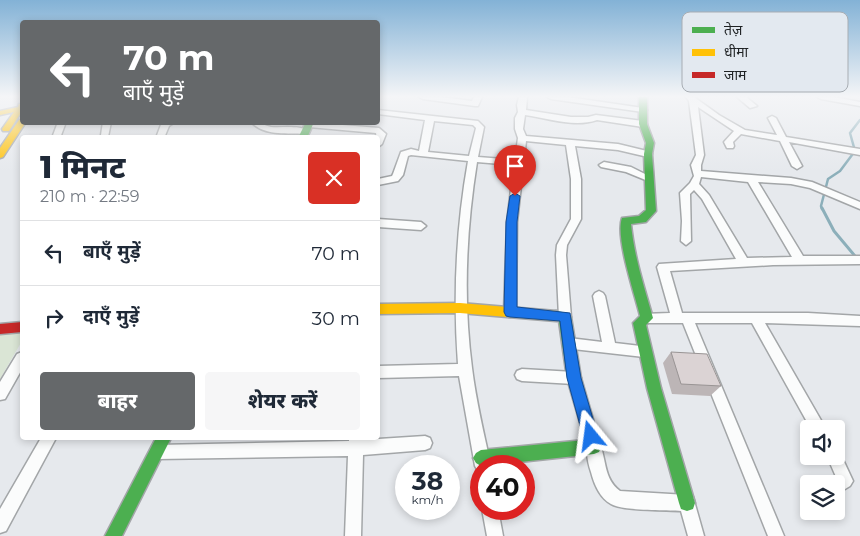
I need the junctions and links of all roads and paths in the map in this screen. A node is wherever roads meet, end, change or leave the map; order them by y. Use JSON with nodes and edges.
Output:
{"nodes":[{"id":1,"x":13,"y":122,"type":"edge"},
{"id":2,"x":17,"y":122,"type":"edge"},
{"id":3,"x":429,"y":122,"type":"edge"},
{"id":4,"x":462,"y":122,"type":"edge"},
{"id":5,"x":519,"y":122,"type":"edge"},
{"id":6,"x":631,"y":122,"type":"edge"},
{"id":7,"x":695,"y":122,"type":"edge"},
{"id":8,"x":727,"y":122,"type":"edge"},
{"id":9,"x":774,"y":122,"type":"edge"},
{"id":10,"x":470,"y":123,"type":"joint"},
{"id":11,"x":643,"y":124,"type":"joint"},
{"id":12,"x":107,"y":125,"type":"edge"},
{"id":13,"x":256,"y":125,"type":"edge"},
{"id":14,"x":306,"y":129,"type":"edge"},
{"id":15,"x":740,"y":130,"type":"junction"},
{"id":16,"x":105,"y":135,"type":"dead end"},
{"id":17,"x":0,"y":136,"type":"edge"},
{"id":18,"x":522,"y":138,"type":"junction"},
{"id":19,"x":380,"y":139,"type":"edge"},
{"id":20,"x":782,"y":139,"type":"junction"},
{"id":21,"x":570,"y":142,"type":"junction"},
{"id":22,"x":730,"y":146,"type":"dead end"},
{"id":23,"x":860,"y":152,"type":"edge"},
{"id":24,"x":423,"y":153,"type":"junction"},
{"id":25,"x":648,"y":154,"type":"junction"},
{"id":26,"x":0,"y":155,"type":"edge"},
{"id":27,"x":472,"y":158,"type":"junction"},
{"id":28,"x":519,"y":163,"type":"junction"},
{"id":29,"x":604,"y":165,"type":"dead end"},
{"id":30,"x":797,"y":166,"type":"dead end"},
{"id":31,"x":697,"y":174,"type":"junction"},
{"id":32,"x":648,"y":178,"type":"junction"},
{"id":33,"x":751,"y":179,"type":"junction"},
{"id":34,"x":380,"y":182,"type":"edge"},
{"id":35,"x":694,"y":185,"type":"junction"},
{"id":36,"x":860,"y":206,"type":"edge"},
{"id":37,"x":380,"y":223,"type":"edge"},
{"id":38,"x":421,"y":226,"type":"dead end"},
{"id":39,"x":686,"y":241,"type":"dead end"},
{"id":40,"x":858,"y":260,"type":"edge"},
{"id":41,"x":802,"y":262,"type":"junction"},
{"id":42,"x":744,"y":263,"type":"junction"},
{"id":43,"x":599,"y":296,"type":"dead end"},
{"id":44,"x":460,"y":308,"type":"junction"},
{"id":45,"x":380,"y":309,"type":"edge"},
{"id":46,"x":510,"y":312,"type":"junction"},
{"id":47,"x":565,"y":317,"type":"junction"},
{"id":48,"x":647,"y":318,"type":"junction"},
{"id":49,"x":682,"y":318,"type":"junction"},
{"id":50,"x":756,"y":319,"type":"junction"},
{"id":51,"x":860,"y":320,"type":"edge"},
{"id":52,"x":20,"y":327,"type":"edge"},
{"id":53,"x":0,"y":328,"type":"edge"},
{"id":54,"x":569,"y":344,"type":"junction"},
{"id":55,"x":610,"y":347,"type":"junction"},
{"id":56,"x":644,"y":352,"type":"junction"},
{"id":57,"x":465,"y":370,"type":"junction"},
{"id":58,"x":380,"y":372,"type":"edge"},
{"id":59,"x":17,"y":374,"type":"edge"},
{"id":60,"x":522,"y":375,"type":"dead end"},
{"id":61,"x":574,"y":378,"type":"junction"},
{"id":62,"x":0,"y":394,"type":"edge"},
{"id":63,"x":814,"y":420,"type":"edge"},
{"id":64,"x":48,"y":440,"type":"edge"},
{"id":65,"x":163,"y":440,"type":"edge"},
{"id":66,"x":356,"y":443,"type":"edge"},
{"id":67,"x":425,"y":443,"type":"dead end"},
{"id":68,"x":594,"y":447,"type":"junction"},
{"id":69,"x":157,"y":452,"type":"junction"},
{"id":70,"x":481,"y":455,"type":"edge"},
{"id":71,"x":534,"y":455,"type":"edge"},
{"id":72,"x":687,"y":503,"type":"junction"},
{"id":73,"x":492,"y":520,"type":"edge"},
{"id":74,"x":0,"y":525,"type":"edge"},
{"id":75,"x":112,"y":536,"type":"edge"},
{"id":76,"x":353,"y":536,"type":"edge"},
{"id":77,"x":495,"y":536,"type":"edge"},
{"id":78,"x":696,"y":536,"type":"edge"},
{"id":79,"x":776,"y":536,"type":"edge"}],
"edges":[{"from":1,"to":17,"type":"street"},
{"from":2,"to":26,"type":"street"},
{"from":3,"to":24,"type":"street"},
{"from":4,"to":10,"type":"street"},
{"from":5,"to":18,"type":"street"},
{"from":6,"to":11,"type":"street"},
{"from":7,"to":31,"type":"street"},
{"from":8,"to":15,"type":"street"},
{"from":9,"to":20,"type":"street"},
{"from":10,"to":27,"type":"street"},
{"from":11,"to":25,"type":"street"},
{"from":12,"to":16,"type":"street"},
{"from":13,"to":14,"type":"street"},
{"from":14,"to":19,"type":"street"},
{"from":15,"to":20,"type":"street"},
{"from":15,"to":22,"type":"street"},
{"from":18,"to":21,"type":"street"},
{"from":18,"to":28,"type":"street"},
{"from":20,"to":23,"type":"street"},
{"from":20,"to":30,"type":"street"},
{"from":21,"to":25,"type":"street"},
{"from":21,"to":47,"type":"street"},
{"from":24,"to":27,"type":"street"},
{"from":24,"to":34,"type":"street"},
{"from":25,"to":32,"type":"street"},
{"from":27,"to":28,"type":"street"},
{"from":27,"to":44,"type":"street"},
{"from":28,"to":46,"type":"street"},
{"from":29,"to":32,"type":"street"},
{"from":31,"to":33,"type":"street"},
{"from":31,"to":35,"type":"street"},
{"from":32,"to":48,"type":"street"},
{"from":33,"to":36,"type":"street"},
{"from":33,"to":41,"type":"street"},
{"from":35,"to":39,"type":"street"},
{"from":35,"to":42,"type":"street"},
{"from":37,"to":38,"type":"street"},
{"from":40,"to":41,"type":"street"},
{"from":41,"to":42,"type":"street"},
{"from":42,"to":49,"type":"street"},
{"from":43,"to":55,"type":"street"},
{"from":44,"to":45,"type":"street"},
{"from":44,"to":46,"type":"street"},
{"from":44,"to":57,"type":"street"},
{"from":46,"to":47,"type":"street"},
{"from":47,"to":54,"type":"street"},
{"from":48,"to":49,"type":"street"},
{"from":48,"to":56,"type":"street"},
{"from":49,"to":50,"type":"street"},
{"from":49,"to":79,"type":"street"},
{"from":50,"to":51,"type":"street"},
{"from":50,"to":63,"type":"street"},
{"from":52,"to":53,"type":"street"},
{"from":54,"to":55,"type":"street"},
{"from":54,"to":61,"type":"street"},
{"from":55,"to":56,"type":"street"},
{"from":56,"to":72,"type":"street"},
{"from":57,"to":58,"type":"street"},
{"from":57,"to":70,"type":"street"},
{"from":59,"to":62,"type":"street"},
{"from":60,"to":61,"type":"street"},
{"from":61,"to":68,"type":"street"},
{"from":64,"to":74,"type":"street"},
{"from":65,"to":69,"type":"street"},
{"from":66,"to":67,"type":"street"},
{"from":66,"to":69,"type":"street"},
{"from":66,"to":76,"type":"street"},
{"from":68,"to":71,"type":"street"},
{"from":68,"to":72,"type":"street"},
{"from":69,"to":75,"type":"street"},
{"from":72,"to":78,"type":"street"},
{"from":73,"to":77,"type":"street"}]}
